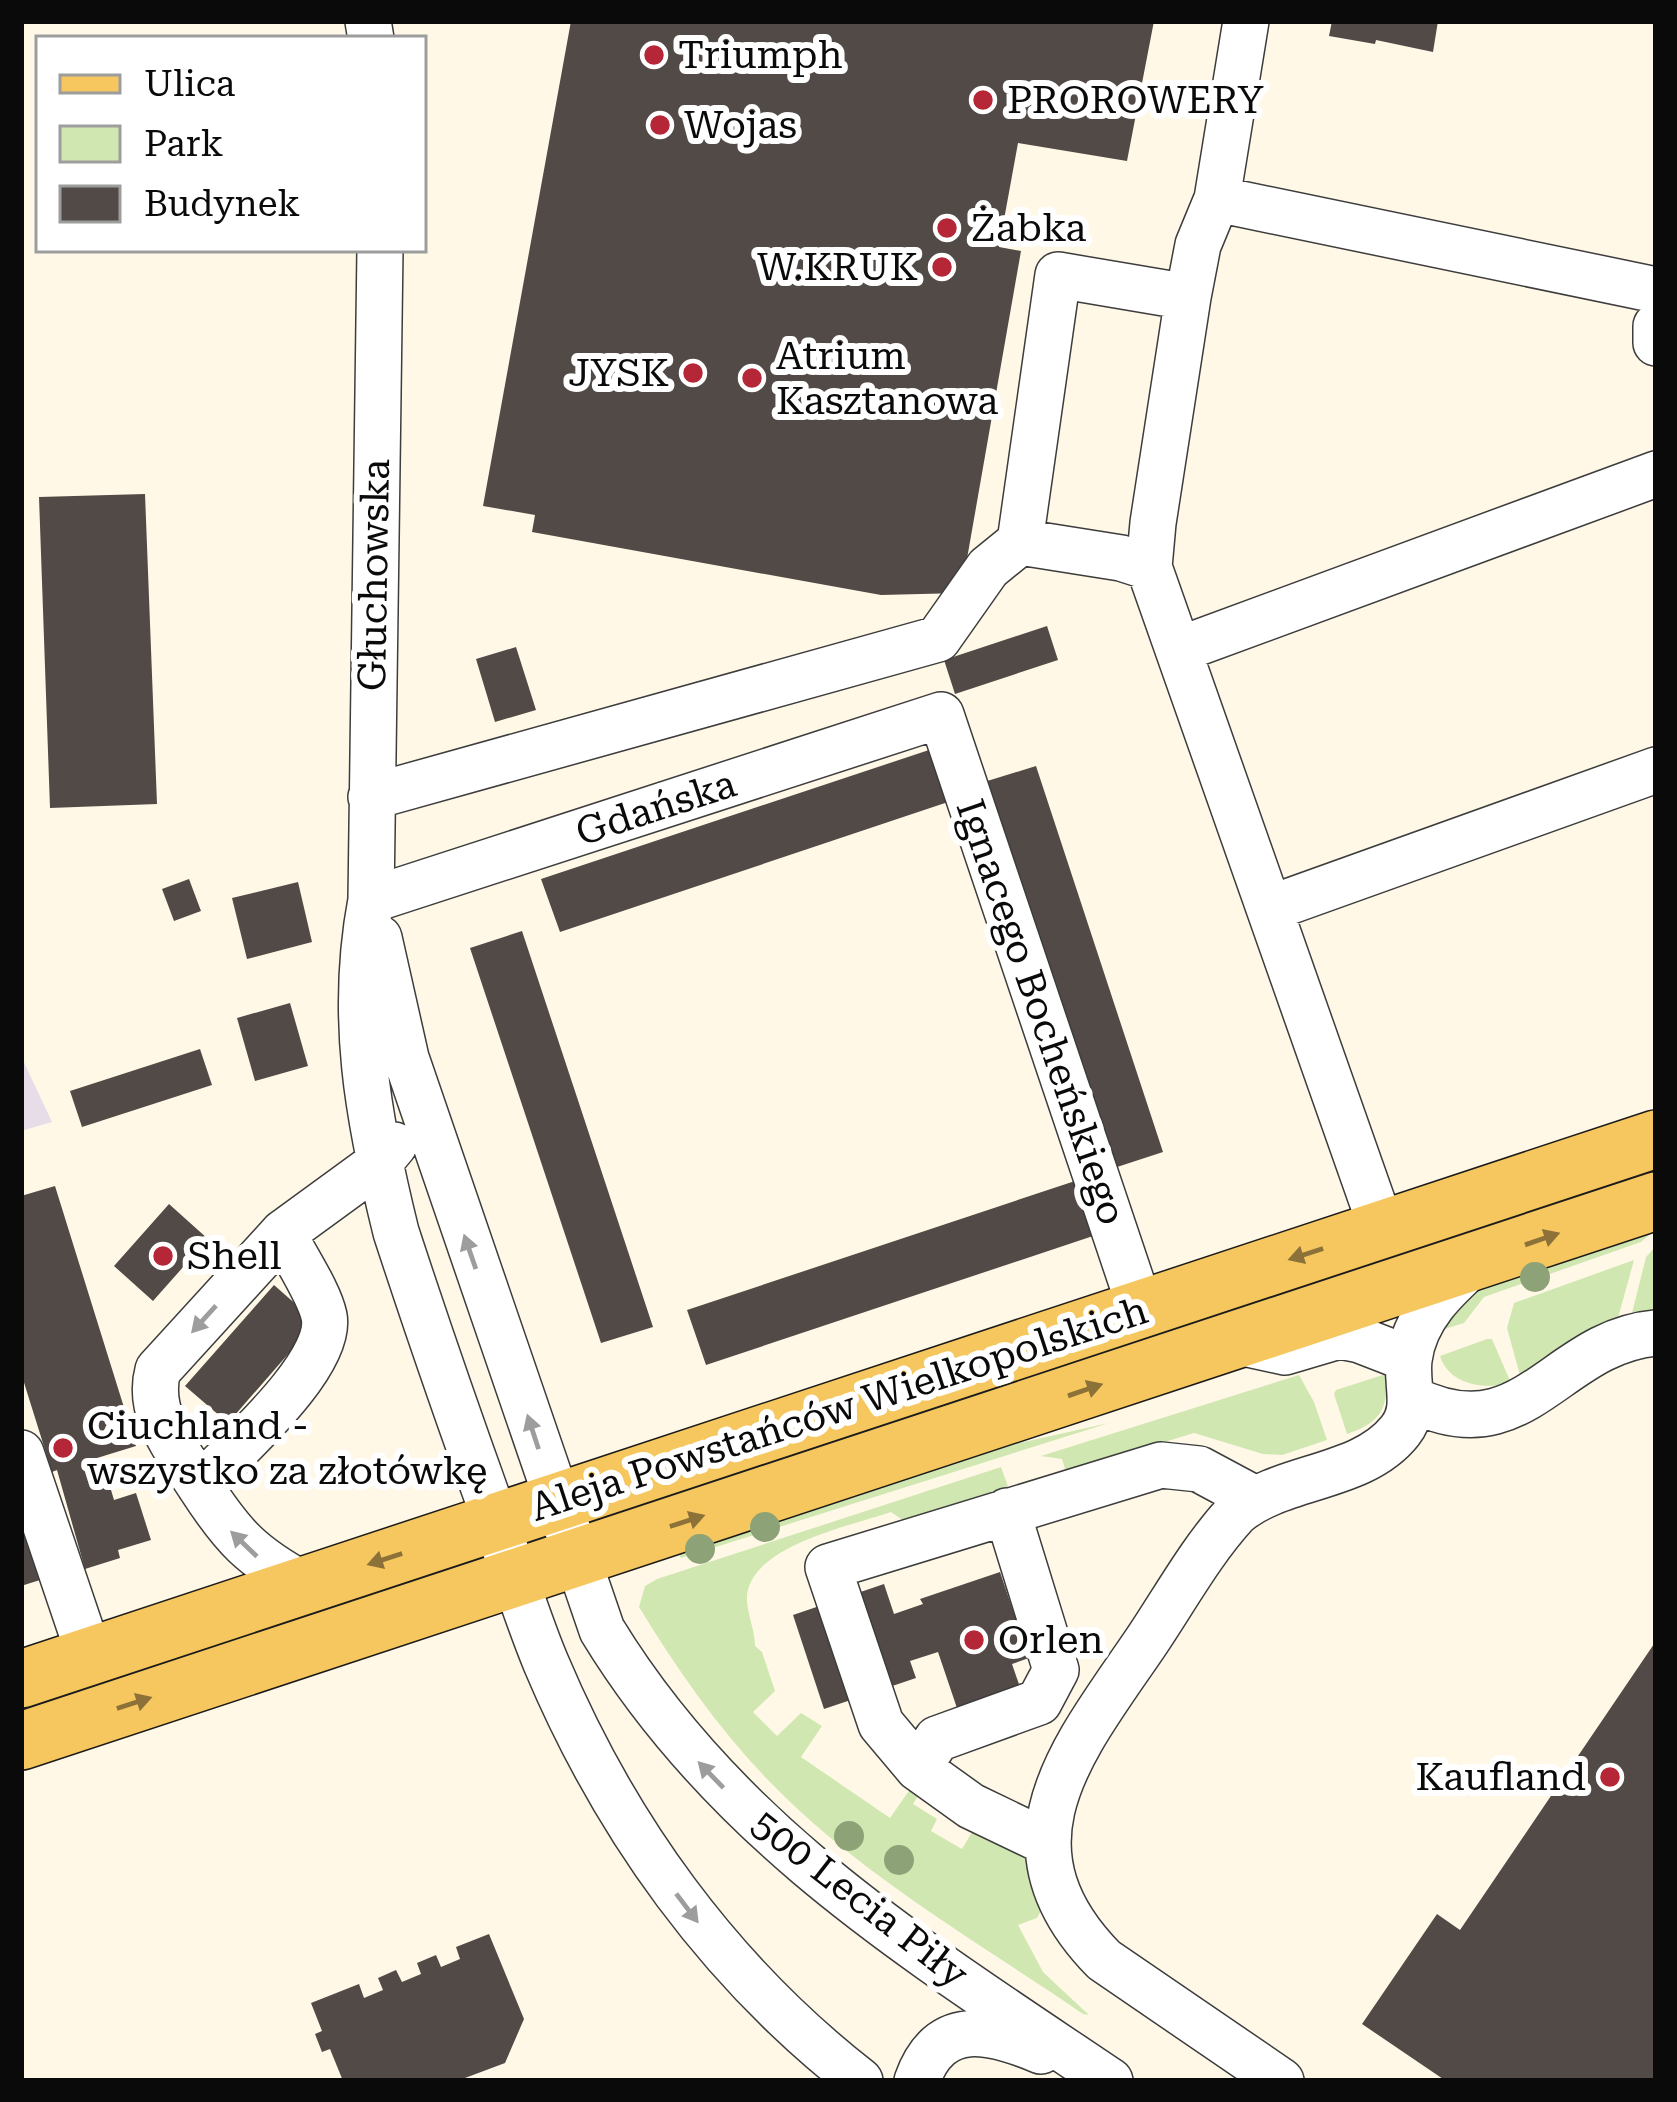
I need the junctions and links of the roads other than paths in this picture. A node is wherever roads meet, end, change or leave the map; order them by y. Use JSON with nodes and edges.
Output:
{"nodes":[{"id":1,"x":1246,"y":21,"type":"edge"},
{"id":2,"x":1217,"y":200,"type":"junction"},
{"id":3,"x":380,"y":252,"type":"edge"},
{"id":4,"x":1656,"y":290,"type":"edge"},
{"id":5,"x":1188,"y":297,"type":"junction"},
{"id":6,"x":1656,"y":326,"type":"edge"},
{"id":7,"x":1656,"y":343,"type":"edge"},
{"id":8,"x":1656,"y":474,"type":"edge"},
{"id":9,"x":1021,"y":542,"type":"junction"},
{"id":10,"x":1149,"y":567,"type":"junction"},
{"id":11,"x":1181,"y":649,"type":"junction"},
{"id":12,"x":941,"y":715,"type":"joint"},
{"id":13,"x":1656,"y":770,"type":"edge"},
{"id":14,"x":371,"y":797,"type":"junction"},
{"id":15,"x":371,"y":900,"type":"junction"},
{"id":16,"x":1271,"y":908,"type":"junction"},
{"id":17,"x":423,"y":1111,"type":"junction"},
{"id":18,"x":1656,"y":1139,"type":"edge"},
{"id":19,"x":379,"y":1163,"type":"junction"},
{"id":20,"x":1656,"y":1201,"type":"edge"},
{"id":21,"x":1382,"y":1229,"type":"junction"},
{"id":22,"x":283,"y":1233,"type":"junction"},
{"id":23,"x":1477,"y":1261,"type":"junction"},
{"id":24,"x":1141,"y":1310,"type":"junction"},
{"id":25,"x":1656,"y":1334,"type":"edge"},
{"id":26,"x":1231,"y":1340,"type":"junction"},
{"id":27,"x":1410,"y":1379,"type":"junction"},
{"id":28,"x":21,"y":1454,"type":"edge"},
{"id":29,"x":200,"y":1486,"type":"junction"},
{"id":30,"x":1256,"y":1499,"type":"junction"},
{"id":31,"x":556,"y":1501,"type":"junction"},
{"id":32,"x":1007,"y":1511,"type":"junction"},
{"id":33,"x":496,"y":1522,"type":"junction"},
{"id":34,"x":576,"y":1558,"type":"junction"},
{"id":35,"x":516,"y":1578,"type":"junction"},
{"id":36,"x":304,"y":1585,"type":"junction"},
{"id":37,"x":90,"y":1657,"type":"junction"},
{"id":38,"x":21,"y":1679,"type":"edge"},
{"id":39,"x":21,"y":1741,"type":"edge"},
{"id":40,"x":918,"y":1768,"type":"junction"},
{"id":41,"x":1048,"y":1843,"type":"junction"},
{"id":42,"x":860,"y":2081,"type":"edge"},
{"id":43,"x":917,"y":2081,"type":"edge"},
{"id":44,"x":1110,"y":2081,"type":"edge"},
{"id":45,"x":1281,"y":2081,"type":"edge"}],
"edges":[{"from":1,"to":2,"type":"street"},
{"from":2,"to":4,"type":"street"},
{"from":2,"to":5,"type":"street"},
{"from":3,"to":14,"type":"street","name":"Głuchowska"},
{"from":5,"to":9,"type":"street"},
{"from":5,"to":10,"type":"street"},
{"from":6,"to":7,"type":"street"},
{"from":8,"to":11,"type":"street"},
{"from":9,"to":10,"type":"street"},
{"from":9,"to":14,"type":"street"},
{"from":10,"to":11,"type":"street"},
{"from":11,"to":16,"type":"street"},
{"from":12,"to":15,"type":"street","name":"Gdańska"},
{"from":12,"to":24,"type":"street","name":"Ignacego Bocheńskiego"},
{"from":13,"to":16,"type":"street"},
{"from":14,"to":15,"type":"street","name":"Głuchowska"},
{"from":15,"to":17,"type":"street","name":"Głuchowska"},
{"from":15,"to":19,"type":"street","name":"Głuchowska"},
{"from":16,"to":21,"type":"street"},
{"from":17,"to":19,"type":"street"},
{"from":31,"to":17,"type":"street","name":"Głuchowska","one_way":true},
{"from":18,"to":21,"type":"main road","name":"Aleja Powstańców Wielkopolskich"},
{"from":19,"to":22,"type":"street"},
{"from":19,"to":33,"type":"street","name":"Głuchowska"},
{"from":23,"to":20,"type":"main road","name":"Aleja Powstańców Wielkopolskich","one_way":true},
{"from":21,"to":24,"type":"main road","name":"Aleja Powstańców Wielkopolskich","one_way":true},
{"from":22,"to":29,"type":"street"},
{"from":22,"to":29,"type":"street","one_way":true},
{"from":23,"to":26,"type":"main road","name":"Aleja Powstańców Wielkopolskich"},
{"from":23,"to":27,"type":"street"},
{"from":24,"to":31,"type":"main road","name":"Aleja Powstańców Wielkopolskich"},
{"from":25,"to":27,"type":"street"},
{"from":26,"to":27,"type":"street"},
{"from":34,"to":26,"type":"main road","name":"Aleja Powstańców Wielkopolskich","one_way":true},
{"from":27,"to":30,"type":"street"},
{"from":28,"to":37,"type":"street"},
{"from":36,"to":29,"type":"street","one_way":true},
{"from":30,"to":32,"type":"street"},
{"from":30,"to":41,"type":"street"},
{"from":31,"to":33,"type":"main road","name":"Aleja Powstańców Wielkopolskich"},
{"from":31,"to":34,"type":"street","name":"500 Lecia Piły"},
{"from":32,"to":40,"type":"street"},
{"from":32,"to":40,"type":"street"},
{"from":33,"to":35,"type":"street","name":"Głuchowska"},
{"from":33,"to":36,"type":"main road","name":"Aleja Powstańców Wielkopolskich","one_way":true},
{"from":34,"to":35,"type":"main road","name":"Aleja Powstańców Wielkopolskich"},
{"from":44,"to":34,"type":"street","name":"500 Lecia Piły","one_way":true},
{"from":39,"to":35,"type":"main road","name":"Aleja Powstańców Wielkopolskich","one_way":true},
{"from":35,"to":42,"type":"street","one_way":true},
{"from":36,"to":37,"type":"main road","name":"Aleja Powstańców Wielkopolskich"},
{"from":37,"to":38,"type":"main road","name":"Aleja Powstańców Wielkopolskich"},
{"from":40,"to":41,"type":"street"},
{"from":41,"to":45,"type":"street"},
{"from":43,"to":44,"type":"street","name":"500 Lecia Piły"}]}
